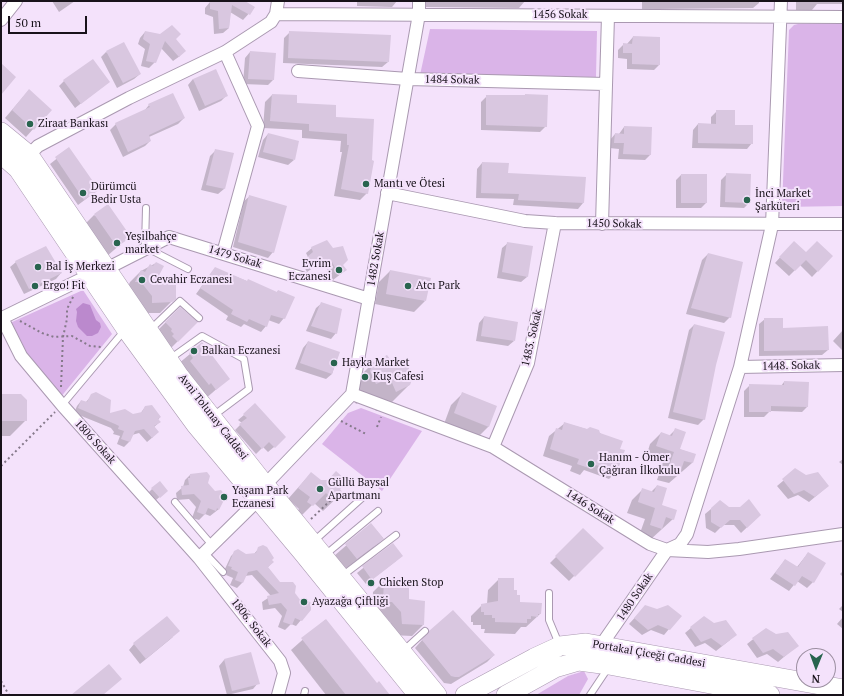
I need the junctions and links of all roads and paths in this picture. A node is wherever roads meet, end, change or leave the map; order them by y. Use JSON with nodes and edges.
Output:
{"nodes":[{"id":1,"x":16,"y":1,"type":"edge"},
{"id":2,"x":278,"y":1,"type":"edge"},
{"id":3,"x":420,"y":1,"type":"edge"},
{"id":4,"x":781,"y":1,"type":"edge"},
{"id":5,"x":276,"y":14,"type":"junction"},
{"id":6,"x":419,"y":14,"type":"junction"},
{"id":7,"x":608,"y":16,"type":"junction"},
{"id":8,"x":780,"y":16,"type":"junction"},
{"id":9,"x":843,"y":17,"type":"edge"},
{"id":10,"x":1,"y":20,"type":"edge"},
{"id":11,"x":225,"y":52,"type":"junction"},
{"id":12,"x":298,"y":71,"type":"dead end"},
{"id":13,"x":408,"y":79,"type":"junction"},
{"id":14,"x":606,"y":84,"type":"junction"},
{"id":15,"x":1,"y":132,"type":"edge"},
{"id":16,"x":1,"y":154,"type":"edge"},
{"id":17,"x":29,"y":154,"type":"junction"},
{"id":18,"x":388,"y":193,"type":"junction"},
{"id":19,"x":146,"y":208,"type":"dead end"},
{"id":20,"x":556,"y":223,"type":"junction"},
{"id":21,"x":602,"y":224,"type":"junction"},
{"id":22,"x":843,"y":224,"type":"edge"},
{"id":23,"x":772,"y":225,"type":"junction"},
{"id":24,"x":145,"y":247,"type":"junction"},
{"id":25,"x":223,"y":253,"type":"junction"},
{"id":26,"x":188,"y":270,"type":"dead end"},
{"id":27,"x":98,"y":272,"type":"junction"},
{"id":28,"x":75,"y":293,"type":"dead end"},
{"id":29,"x":369,"y":298,"type":"junction"},
{"id":30,"x":1,"y":318,"type":"edge"},
{"id":31,"x":199,"y":318,"type":"dead end"},
{"id":32,"x":15,"y":319,"type":"dead end"},
{"id":33,"x":126,"y":329,"type":"junction"},
{"id":34,"x":150,"y":331,"type":"junction"},
{"id":35,"x":63,"y":336,"type":"junction"},
{"id":36,"x":112,"y":345,"type":"junction"},
{"id":37,"x":169,"y":360,"type":"junction"},
{"id":38,"x":843,"y":365,"type":"edge"},
{"id":39,"x":740,"y":367,"type":"junction"},
{"id":40,"x":61,"y":392,"type":"dead end"},
{"id":41,"x":352,"y":394,"type":"junction"},
{"id":42,"x":62,"y":405,"type":"junction"},
{"id":43,"x":382,"y":414,"type":"dead end"},
{"id":44,"x":212,"y":417,"type":"junction"},
{"id":45,"x":340,"y":420,"type":"dead end"},
{"id":46,"x":377,"y":427,"type":"dead end"},
{"id":47,"x":366,"y":434,"type":"dead end"},
{"id":48,"x":493,"y":447,"type":"junction"},
{"id":49,"x":1,"y":466,"type":"edge"},
{"id":50,"x":261,"y":492,"type":"junction"},
{"id":51,"x":362,"y":498,"type":"dead end"},
{"id":52,"x":332,"y":499,"type":"dead end"},
{"id":53,"x":175,"y":502,"type":"dead end"},
{"id":54,"x":378,"y":511,"type":"dead end"},
{"id":55,"x":308,"y":521,"type":"dead end"},
{"id":56,"x":843,"y":534,"type":"edge"},
{"id":57,"x":396,"y":535,"type":"dead end"},
{"id":58,"x":312,"y":542,"type":"junction"},
{"id":59,"x":667,"y":550,"type":"junction"},
{"id":60,"x":205,"y":552,"type":"junction"},
{"id":61,"x":324,"y":557,"type":"junction"},
{"id":62,"x":223,"y":572,"type":"dead end"},
{"id":63,"x":341,"y":577,"type":"junction"},
{"id":64,"x":549,"y":594,"type":"dead end"},
{"id":65,"x":425,"y":631,"type":"dead end"},
{"id":66,"x":602,"y":644,"type":"junction"},
{"id":67,"x":560,"y":646,"type":"junction"},
{"id":68,"x":396,"y":657,"type":"junction"},
{"id":69,"x":610,"y":665,"type":"junction"},
{"id":70,"x":1,"y":681,"type":"edge"},
{"id":71,"x":843,"y":689,"type":"edge"},
{"id":72,"x":9,"y":695,"type":"edge"},
{"id":73,"x":278,"y":695,"type":"edge"},
{"id":74,"x":407,"y":695,"type":"edge"},
{"id":75,"x":418,"y":695,"type":"edge"},
{"id":76,"x":437,"y":695,"type":"edge"},
{"id":77,"x":465,"y":695,"type":"edge"},
{"id":78,"x":506,"y":695,"type":"edge"},
{"id":79,"x":590,"y":695,"type":"edge"},
{"id":80,"x":770,"y":695,"type":"edge"}],
"edges":[{"from":1,"to":10,"type":"street"},
{"from":2,"to":5,"type":"street"},
{"from":3,"to":6,"type":"street","name":"1482 Sokak"},
{"from":4,"to":8,"type":"street"},
{"from":5,"to":6,"type":"street","name":"1456 Sokak"},
{"from":5,"to":11,"type":"street"},
{"from":6,"to":7,"type":"street","name":"1456 Sokak"},
{"from":6,"to":13,"type":"street","name":"1482 Sokak"},
{"from":7,"to":8,"type":"street","name":"1456 Sokak"},
{"from":7,"to":14,"type":"street"},
{"from":8,"to":9,"type":"street","name":"1456 Sokak"},
{"from":8,"to":23,"type":"street"},
{"from":11,"to":17,"type":"street"},
{"from":11,"to":25,"type":"street"},
{"from":12,"to":13,"type":"street","name":"1484 Sokak"},
{"from":13,"to":14,"type":"street","name":"1484 Sokak"},
{"from":13,"to":18,"type":"street","name":"1482 Sokak"},
{"from":14,"to":21,"type":"street"},
{"from":15,"to":17,"type":"main road","name":"Avni Tolunay Caddesi"},
{"from":16,"to":27,"type":"main road","name":"Avni Tolunay Caddesi"},
{"from":17,"to":27,"type":"main road","name":"Avni Tolunay Caddesi"},
{"from":18,"to":20,"type":"street","name":"1450 Sokak"},
{"from":18,"to":29,"type":"street","name":"1482 Sokak"},
{"from":19,"to":24,"type":"lane"},
{"from":20,"to":21,"type":"street","name":"1450 Sokak"},
{"from":20,"to":48,"type":"street","name":"1483. Sokak"},
{"from":21,"to":23,"type":"street","name":"1450 Sokak"},
{"from":22,"to":23,"type":"street","name":"1450 Sokak"},
{"from":23,"to":39,"type":"street"},
{"from":24,"to":25,"type":"street","name":"1479 Sokak"},
{"from":24,"to":26,"type":"lane"},
{"from":24,"to":27,"type":"street","name":"1479 Sokak"},
{"from":25,"to":29,"type":"street","name":"1479 Sokak"},
{"from":27,"to":30,"type":"street","name":"1479 Sokak"},
{"from":27,"to":33,"type":"main road","name":"Avni Tolunay Caddesi"},
{"from":27,"to":34,"type":"main road","name":"Avni Tolunay Caddesi"},
{"from":28,"to":35,"type":"path"},
{"from":29,"to":41,"type":"street","name":"1482 Sokak"},
{"from":30,"to":42,"type":"street","name":"1806 Sokak"},
{"from":31,"to":34,"type":"lane"},
{"from":32,"to":35,"type":"path"},
{"from":33,"to":36,"type":"lane"},
{"from":33,"to":50,"type":"main road","name":"Avni Tolunay Caddesi"},
{"from":34,"to":37,"type":"main road","name":"Avni Tolunay Caddesi"},
{"from":35,"to":36,"type":"path"},
{"from":35,"to":40,"type":"path"},
{"from":36,"to":42,"type":"lane"},
{"from":37,"to":44,"type":"main road","name":"Avni Tolunay Caddesi"},
{"from":37,"to":44,"type":"lane"},
{"from":38,"to":39,"type":"street","name":"1448. Sokak"},
{"from":39,"to":59,"type":"street"},
{"from":41,"to":48,"type":"street","name":"1446 Sokak"},
{"from":41,"to":50,"type":"street"},
{"from":42,"to":49,"type":"path"},
{"from":42,"to":60,"type":"street","name":"1806 Sokak"},
{"from":43,"to":46,"type":"path"},
{"from":44,"to":50,"type":"main road","name":"Avni Tolunay Caddesi"},
{"from":45,"to":47,"type":"path"},
{"from":48,"to":59,"type":"street","name":"1446 Sokak"},
{"from":50,"to":58,"type":"main road","name":"Avni Tolunay Caddesi"},
{"from":50,"to":60,"type":"street"},
{"from":50,"to":68,"type":"main road","name":"Avni Tolunay Caddesi"},
{"from":51,"to":58,"type":"lane"},
{"from":52,"to":55,"type":"path"},
{"from":53,"to":60,"type":"lane"},
{"from":54,"to":61,"type":"lane"},
{"from":56,"to":59,"type":"street","name":"1446 Sokak"},
{"from":57,"to":63,"type":"lane"},
{"from":58,"to":61,"type":"main road","name":"Avni Tolunay Caddesi"},
{"from":59,"to":66,"type":"street","name":"1480 Sokak"},
{"from":60,"to":62,"type":"lane"},
{"from":60,"to":73,"type":"street","name":"1806. Sokak"},
{"from":61,"to":63,"type":"main road","name":"Avni Tolunay Caddesi"},
{"from":63,"to":68,"type":"main road","name":"Avni Tolunay Caddesi"},
{"from":64,"to":67,"type":"lane"},
{"from":65,"to":68,"type":"lane"},
{"from":66,"to":67,"type":"main road","name":"Portakal Çiceği Caddesi"},
{"from":66,"to":71,"type":"main road","name":"Portakal Çiceği Caddesi"},
{"from":67,"to":77,"type":"main road","name":"Portakal Çiceği Caddesi"},
{"from":68,"to":74,"type":"main road"},
{"from":68,"to":75,"type":"main road","name":"Avni Tolunay Caddesi"},
{"from":68,"to":76,"type":"main road","name":"Avni Tolunay Caddesi"},
{"from":69,"to":78,"type":"main road","name":"Portakal Çiceği Caddesi"},
{"from":69,"to":79,"type":"lane"},
{"from":69,"to":80,"type":"main road","name":"Portakal Çiceği Caddesi"},
{"from":70,"to":72,"type":"path"}]}
